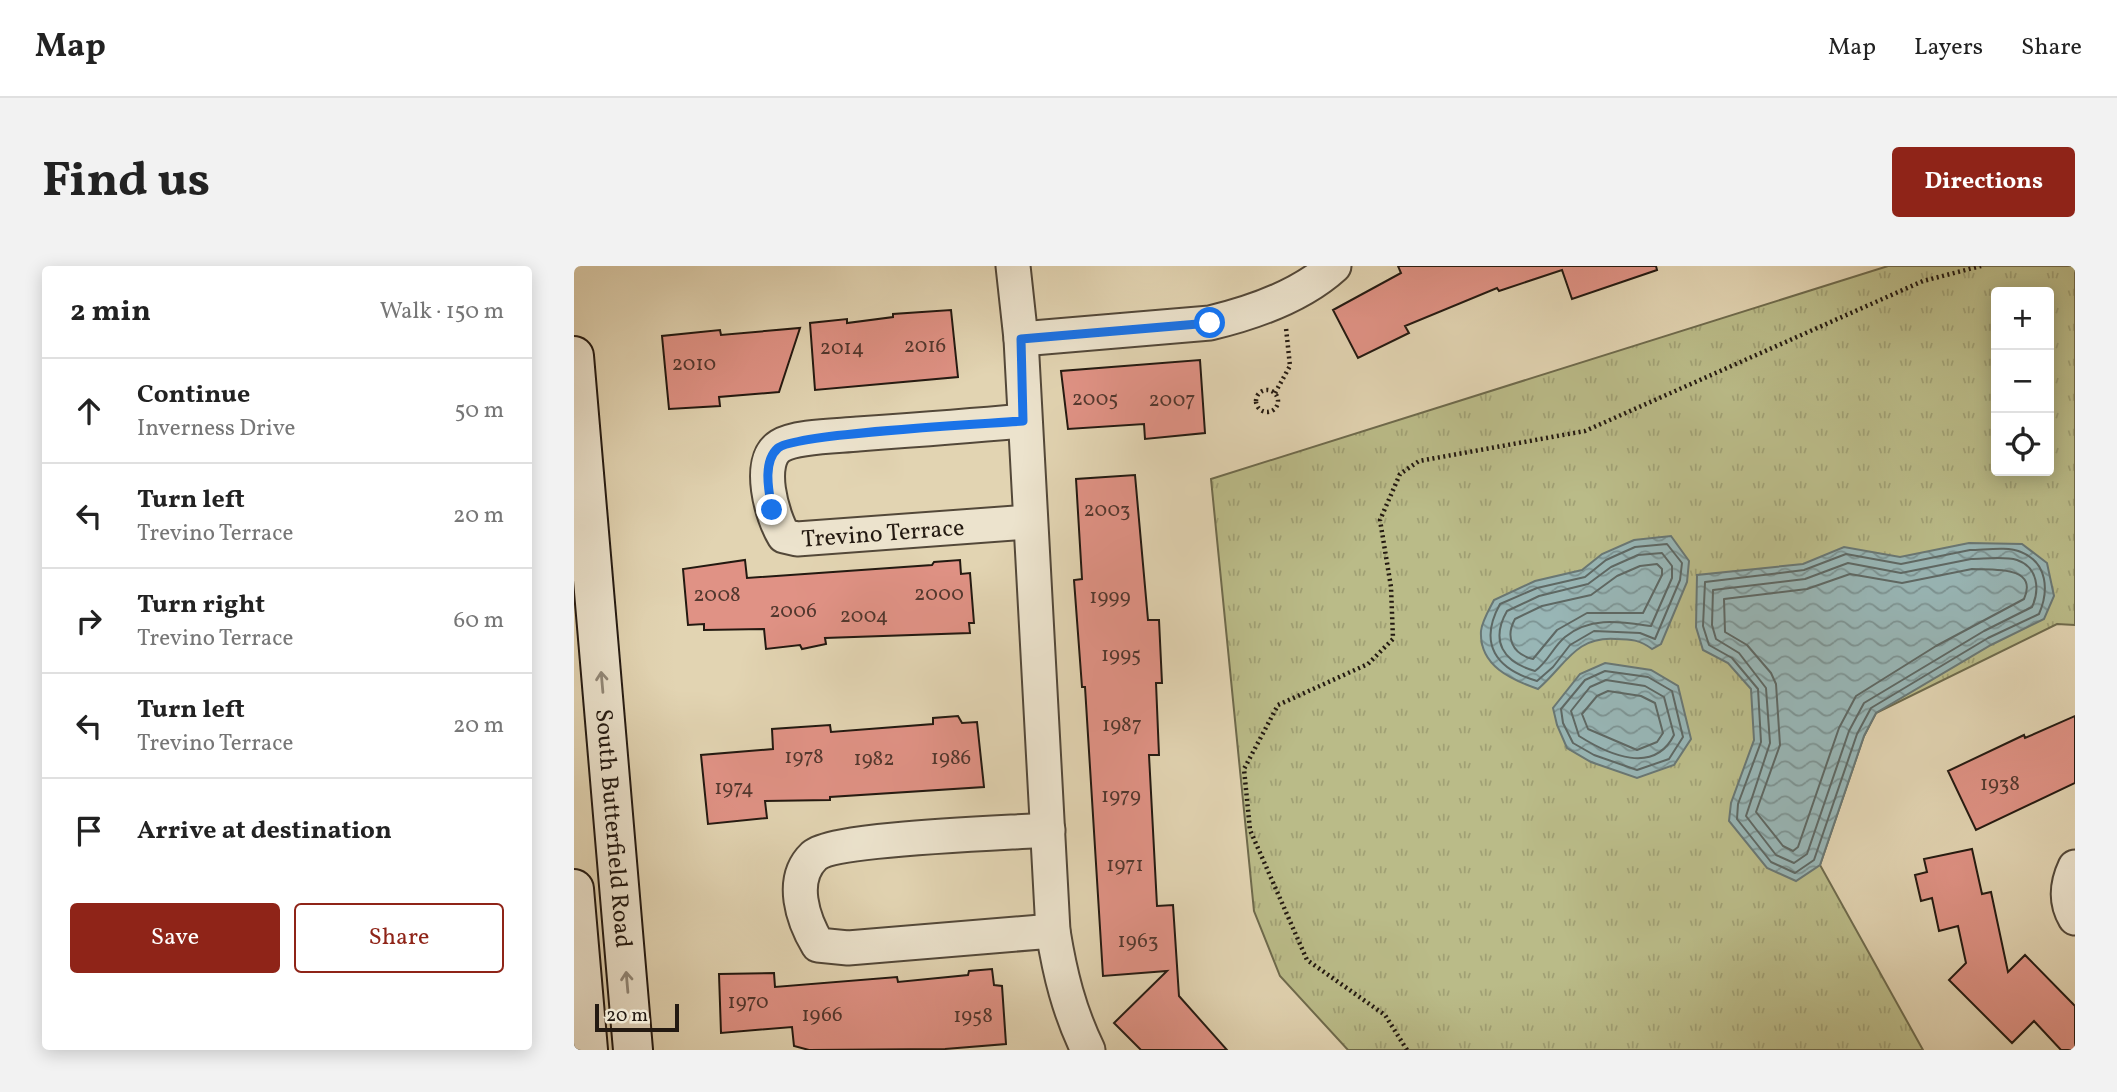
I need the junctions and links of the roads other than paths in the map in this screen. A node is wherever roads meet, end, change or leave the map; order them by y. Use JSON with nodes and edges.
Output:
{"nodes":[{"id":1,"x":1013,"y":266,"type":"edge"},
{"id":2,"x":1334,"y":266,"type":"edge"},
{"id":3,"x":1021,"y":339,"type":"junction"},
{"id":4,"x":574,"y":356,"type":"edge"},
{"id":5,"x":1023,"y":421,"type":"junction"},
{"id":6,"x":1029,"y":522,"type":"junction"},
{"id":7,"x":1048,"y":830,"type":"junction"},
{"id":8,"x":2075,"y":867,"type":"edge"},
{"id":9,"x":574,"y":889,"type":"edge"},
{"id":10,"x":2075,"y":918,"type":"edge"},
{"id":11,"x":1053,"y":931,"type":"junction"},
{"id":12,"x":588,"y":1050,"type":"edge"},
{"id":13,"x":633,"y":1050,"type":"edge"},
{"id":14,"x":1088,"y":1050,"type":"edge"}],
"edges":[{"from":1,"to":3,"type":"street"},
{"from":2,"to":3,"type":"street"},
{"from":3,"to":5,"type":"street"},
{"from":13,"to":4,"type":"main road","name":"South Butterfield Road","one_way":true},
{"from":5,"to":6,"type":"street"},
{"from":5,"to":6,"type":"street","name":"Trevino Terrace"},
{"from":6,"to":7,"type":"street"},
{"from":7,"to":11,"type":"street"},
{"from":7,"to":11,"type":"street"},
{"from":8,"to":10,"type":"street"},
{"from":9,"to":12,"type":"main road","name":"South Butterfield Road"},
{"from":11,"to":14,"type":"street"}]}
